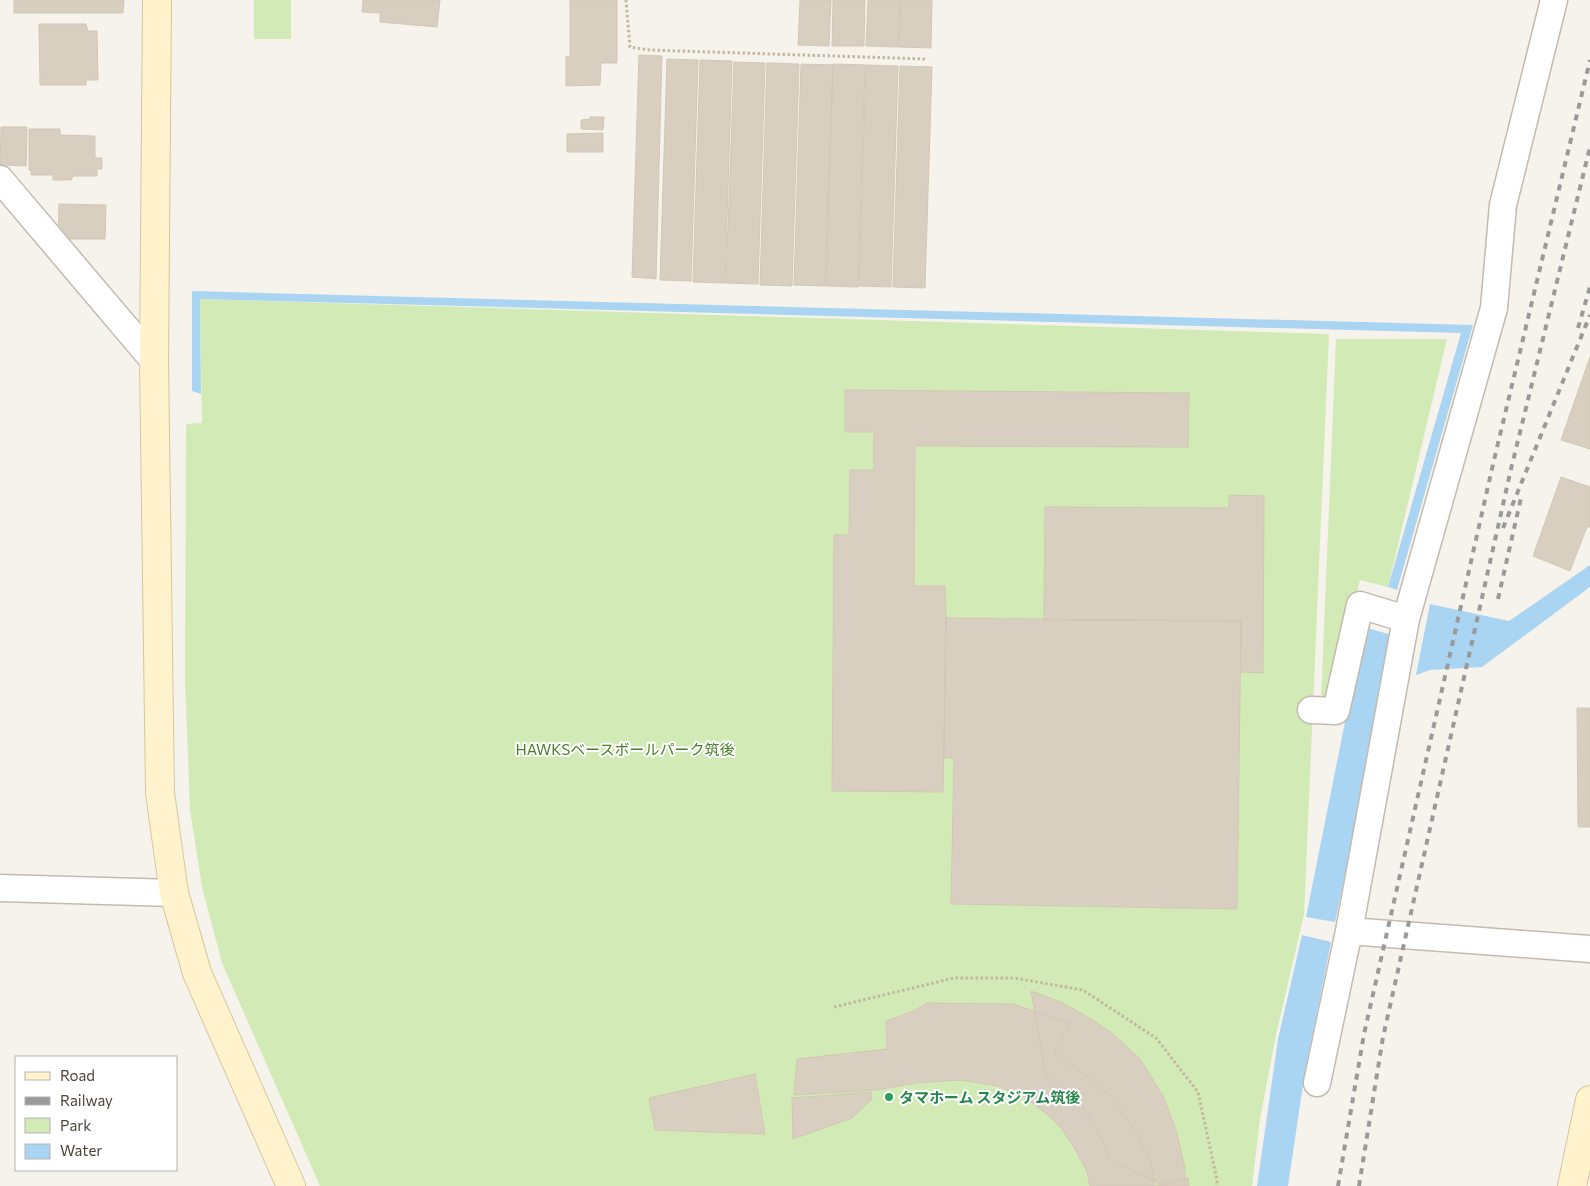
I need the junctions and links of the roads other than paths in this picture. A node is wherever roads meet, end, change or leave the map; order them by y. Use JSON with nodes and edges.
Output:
{"nodes":[{"id":1,"x":157,"y":0,"type":"edge"},
{"id":2,"x":1554,"y":0,"type":"edge"},
{"id":3,"x":0,"y":178,"type":"edge"},
{"id":4,"x":154,"y":361,"type":"junction"},
{"id":5,"x":1406,"y":619,"type":"junction"},
{"id":6,"x":1311,"y":710,"type":"dead end"},
{"id":7,"x":0,"y":888,"type":"edge"},
{"id":8,"x":174,"y":892,"type":"junction"},
{"id":9,"x":1349,"y":931,"type":"junction"},
{"id":10,"x":1590,"y":949,"type":"edge"},
{"id":11,"x":1317,"y":1083,"type":"dead end"},
{"id":12,"x":1590,"y":1100,"type":"edge"},
{"id":13,"x":290,"y":1186,"type":"edge"},
{"id":14,"x":1572,"y":1186,"type":"edge"}],
"edges":[{"from":1,"to":4,"type":"street"},
{"from":2,"to":5,"type":"street"},
{"from":3,"to":4,"type":"street"},
{"from":4,"to":8,"type":"street"},
{"from":5,"to":6,"type":"street"},
{"from":5,"to":9,"type":"street"},
{"from":7,"to":8,"type":"street"},
{"from":8,"to":13,"type":"street"},
{"from":9,"to":10,"type":"street"},
{"from":9,"to":11,"type":"street"},
{"from":12,"to":14,"type":"street"}]}
